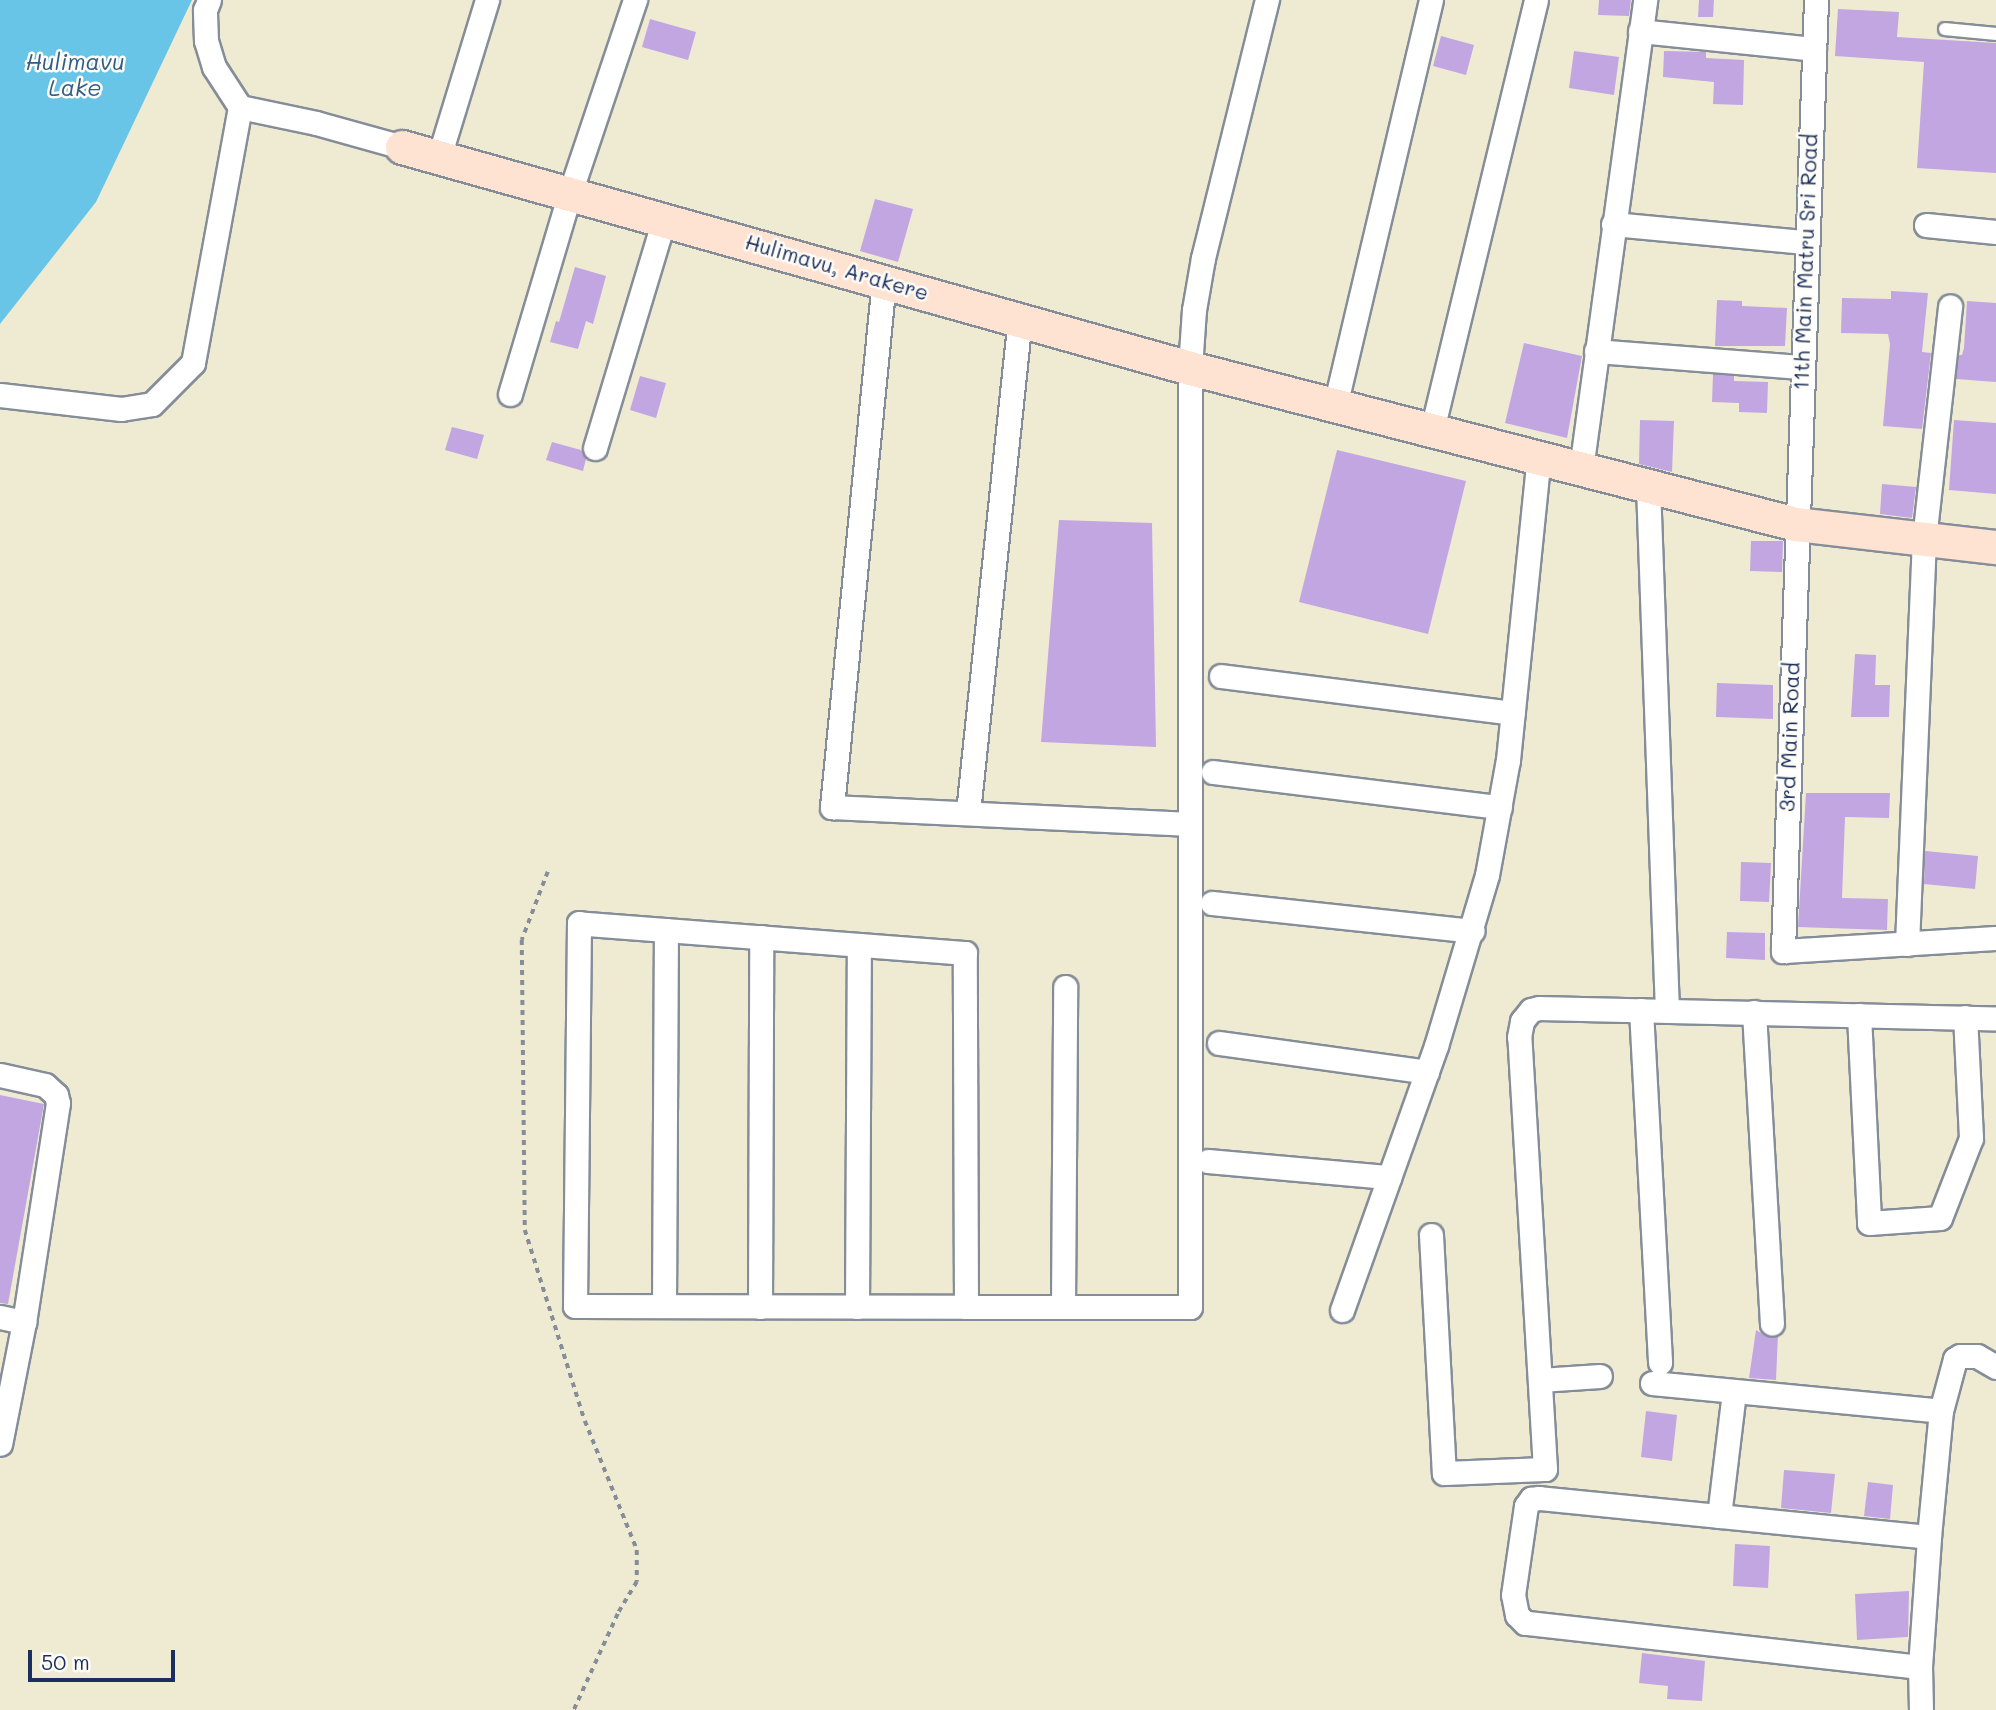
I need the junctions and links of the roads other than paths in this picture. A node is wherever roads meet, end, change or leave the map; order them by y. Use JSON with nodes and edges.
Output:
{"nodes":[{"id":1,"x":209,"y":0,"type":"edge"},
{"id":2,"x":487,"y":0,"type":"edge"},
{"id":3,"x":635,"y":0,"type":"edge"},
{"id":4,"x":1267,"y":0,"type":"edge"},
{"id":5,"x":1431,"y":0,"type":"edge"},
{"id":6,"x":1536,"y":0,"type":"edge"},
{"id":7,"x":1645,"y":0,"type":"edge"},
{"id":8,"x":1816,"y":0,"type":"edge"},
{"id":9,"x":1945,"y":29,"type":"dead end"},
{"id":10,"x":1640,"y":31,"type":"junction"},
{"id":11,"x":1996,"y":34,"type":"edge"},
{"id":12,"x":1814,"y":49,"type":"junction"},
{"id":13,"x":240,"y":107,"type":"junction"},
{"id":14,"x":402,"y":147,"type":"joint"},
{"id":15,"x":439,"y":157,"type":"junction"},
{"id":16,"x":570,"y":193,"type":"junction"},
{"id":17,"x":664,"y":219,"type":"junction"},
{"id":18,"x":1613,"y":224,"type":"junction"},
{"id":19,"x":1926,"y":225,"type":"dead end"},
{"id":20,"x":1996,"y":232,"type":"edge"},
{"id":21,"x":1805,"y":242,"type":"junction"},
{"id":22,"x":884,"y":280,"type":"junction"},
{"id":23,"x":1950,"y":306,"type":"dead end"},
{"id":24,"x":1020,"y":320,"type":"junction"},
{"id":25,"x":1596,"y":351,"type":"junction"},
{"id":26,"x":1801,"y":367,"type":"junction"},
{"id":27,"x":1190,"y":368,"type":"junction"},
{"id":28,"x":0,"y":394,"type":"edge"},
{"id":29,"x":510,"y":394,"type":"dead end"},
{"id":30,"x":1335,"y":406,"type":"junction"},
{"id":31,"x":1432,"y":430,"type":"junction"},
{"id":32,"x":595,"y":448,"type":"dead end"},
{"id":33,"x":1539,"y":457,"type":"junction"},
{"id":34,"x":1581,"y":469,"type":"junction"},
{"id":35,"x":1648,"y":486,"type":"junction"},
{"id":36,"x":1796,"y":524,"type":"junction"},
{"id":37,"x":1924,"y":539,"type":"junction"},
{"id":38,"x":1996,"y":547,"type":"edge"},
{"id":39,"x":1221,"y":676,"type":"dead end"},
{"id":40,"x":1514,"y":713,"type":"junction"},
{"id":41,"x":1213,"y":772,"type":"dead end"},
{"id":42,"x":1500,"y":807,"type":"junction"},
{"id":43,"x":968,"y":812,"type":"junction"},
{"id":44,"x":1190,"y":824,"type":"junction"},
{"id":45,"x":1212,"y":903,"type":"dead end"},
{"id":46,"x":666,"y":930,"type":"junction"},
{"id":47,"x":1472,"y":931,"type":"junction"},
{"id":48,"x":761,"y":937,"type":"junction"},
{"id":49,"x":1996,"y":938,"type":"edge"},
{"id":50,"x":1907,"y":944,"type":"junction"},
{"id":51,"x":859,"y":945,"type":"junction"},
{"id":52,"x":1065,"y":987,"type":"dead end"},
{"id":53,"x":1641,"y":1010,"type":"junction"},
{"id":54,"x":1667,"y":1011,"type":"junction"},
{"id":55,"x":1754,"y":1012,"type":"junction"},
{"id":56,"x":1859,"y":1014,"type":"junction"},
{"id":57,"x":1965,"y":1017,"type":"junction"},
{"id":58,"x":1996,"y":1018,"type":"edge"},
{"id":59,"x":1219,"y":1043,"type":"dead end"},
{"id":60,"x":1427,"y":1072,"type":"junction"},
{"id":61,"x":0,"y":1076,"type":"edge"},
{"id":62,"x":1208,"y":1161,"type":"dead end"},
{"id":63,"x":1389,"y":1177,"type":"junction"},
{"id":64,"x":1432,"y":1236,"type":"dead end"},
{"id":65,"x":664,"y":1306,"type":"junction"},
{"id":66,"x":760,"y":1307,"type":"junction"},
{"id":67,"x":857,"y":1307,"type":"junction"},
{"id":68,"x":966,"y":1307,"type":"junction"},
{"id":69,"x":1063,"y":1307,"type":"junction"},
{"id":70,"x":1342,"y":1310,"type":"dead end"},
{"id":71,"x":0,"y":1317,"type":"edge"},
{"id":72,"x":23,"y":1322,"type":"junction"},
{"id":73,"x":1772,"y":1323,"type":"dead end"},
{"id":74,"x":1996,"y":1367,"type":"edge"},
{"id":75,"x":1600,"y":1376,"type":"dead end"},
{"id":76,"x":1540,"y":1380,"type":"junction"},
{"id":77,"x":1734,"y":1392,"type":"junction"},
{"id":78,"x":1941,"y":1411,"type":"junction"},
{"id":79,"x":0,"y":1444,"type":"edge"},
{"id":80,"x":1719,"y":1516,"type":"junction"},
{"id":81,"x":1928,"y":1537,"type":"junction"},
{"id":82,"x":1920,"y":1667,"type":"junction"},
{"id":83,"x":1921,"y":1710,"type":"edge"}],
"edges":[{"from":1,"to":13,"type":"street"},
{"from":2,"to":15,"type":"street"},
{"from":3,"to":16,"type":"street"},
{"from":4,"to":27,"type":"street"},
{"from":5,"to":30,"type":"street"},
{"from":6,"to":31,"type":"street"},
{"from":7,"to":10,"type":"street"},
{"from":8,"to":12,"type":"street","name":"11th Main Matru Sri Road"},
{"from":9,"to":11,"type":"lane"},
{"from":10,"to":12,"type":"street"},
{"from":10,"to":18,"type":"street"},
{"from":12,"to":21,"type":"street","name":"11th Main Matru Sri Road"},
{"from":13,"to":14,"type":"street","name":"Hulimavu, Arakere"},
{"from":13,"to":28,"type":"street"},
{"from":14,"to":15,"type":"street","name":"Hulimavu, Arakere"},
{"from":15,"to":16,"type":"street","name":"Hulimavu, Arakere"},
{"from":16,"to":17,"type":"street","name":"Hulimavu, Arakere"},
{"from":16,"to":29,"type":"street"},
{"from":17,"to":22,"type":"street","name":"Hulimavu, Arakere"},
{"from":17,"to":32,"type":"street"},
{"from":18,"to":21,"type":"street"},
{"from":18,"to":25,"type":"street"},
{"from":19,"to":20,"type":"street"},
{"from":21,"to":26,"type":"street","name":"11th Main Matru Sri Road"},
{"from":22,"to":24,"type":"street","name":"Hulimavu, Arakere"},
{"from":22,"to":43,"type":"street"},
{"from":23,"to":37,"type":"street"},
{"from":24,"to":27,"type":"street","name":"Hulimavu, Arakere"},
{"from":24,"to":43,"type":"street"},
{"from":25,"to":26,"type":"street"},
{"from":25,"to":34,"type":"street"},
{"from":26,"to":36,"type":"street","name":"11th Main Matru Sri Road"},
{"from":27,"to":30,"type":"street","name":"Hulimavu, Arakere"},
{"from":27,"to":44,"type":"street"},
{"from":30,"to":31,"type":"street","name":"Hulimavu, Arakere"},
{"from":31,"to":33,"type":"street","name":"Hulimavu, Arakere"},
{"from":33,"to":34,"type":"street","name":"Hulimavu, Arakere"},
{"from":33,"to":40,"type":"street"},
{"from":34,"to":35,"type":"street","name":"Hulimavu, Arakere"},
{"from":35,"to":36,"type":"street","name":"Hulimavu, Arakere"},
{"from":35,"to":54,"type":"street"},
{"from":36,"to":37,"type":"street","name":"Hulimavu, Arakere"},
{"from":36,"to":50,"type":"street","name":"3rd Main Road"},
{"from":37,"to":38,"type":"street","name":"Hulimavu, Arakere"},
{"from":37,"to":50,"type":"street"},
{"from":39,"to":40,"type":"street"},
{"from":40,"to":42,"type":"street"},
{"from":41,"to":42,"type":"street"},
{"from":42,"to":47,"type":"street"},
{"from":43,"to":44,"type":"street"},
{"from":44,"to":69,"type":"street"},
{"from":45,"to":47,"type":"street"},
{"from":46,"to":48,"type":"street"},
{"from":46,"to":65,"type":"street"},
{"from":46,"to":65,"type":"street"},
{"from":47,"to":60,"type":"street"},
{"from":48,"to":51,"type":"street"},
{"from":48,"to":66,"type":"street"},
{"from":49,"to":50,"type":"street"},
{"from":51,"to":67,"type":"street"},
{"from":51,"to":68,"type":"street"},
{"from":52,"to":69,"type":"street"},
{"from":53,"to":54,"type":"street"},
{"from":53,"to":76,"type":"street"},
{"from":53,"to":77,"type":"street"},
{"from":54,"to":55,"type":"street"},
{"from":55,"to":56,"type":"street"},
{"from":55,"to":73,"type":"street"},
{"from":56,"to":57,"type":"street"},
{"from":56,"to":57,"type":"street"},
{"from":57,"to":58,"type":"street"},
{"from":59,"to":60,"type":"street"},
{"from":60,"to":63,"type":"street"},
{"from":61,"to":72,"type":"street"},
{"from":62,"to":63,"type":"street"},
{"from":63,"to":70,"type":"street"},
{"from":64,"to":76,"type":"street"},
{"from":65,"to":66,"type":"street"},
{"from":66,"to":67,"type":"street"},
{"from":67,"to":68,"type":"street"},
{"from":68,"to":69,"type":"street"},
{"from":71,"to":72,"type":"street"},
{"from":72,"to":79,"type":"street"},
{"from":74,"to":78,"type":"street"},
{"from":75,"to":76,"type":"street"},
{"from":77,"to":78,"type":"street"},
{"from":77,"to":80,"type":"street"},
{"from":78,"to":81,"type":"street"},
{"from":80,"to":81,"type":"street"},
{"from":80,"to":82,"type":"street"},
{"from":81,"to":82,"type":"street"},
{"from":82,"to":83,"type":"street"}]}
